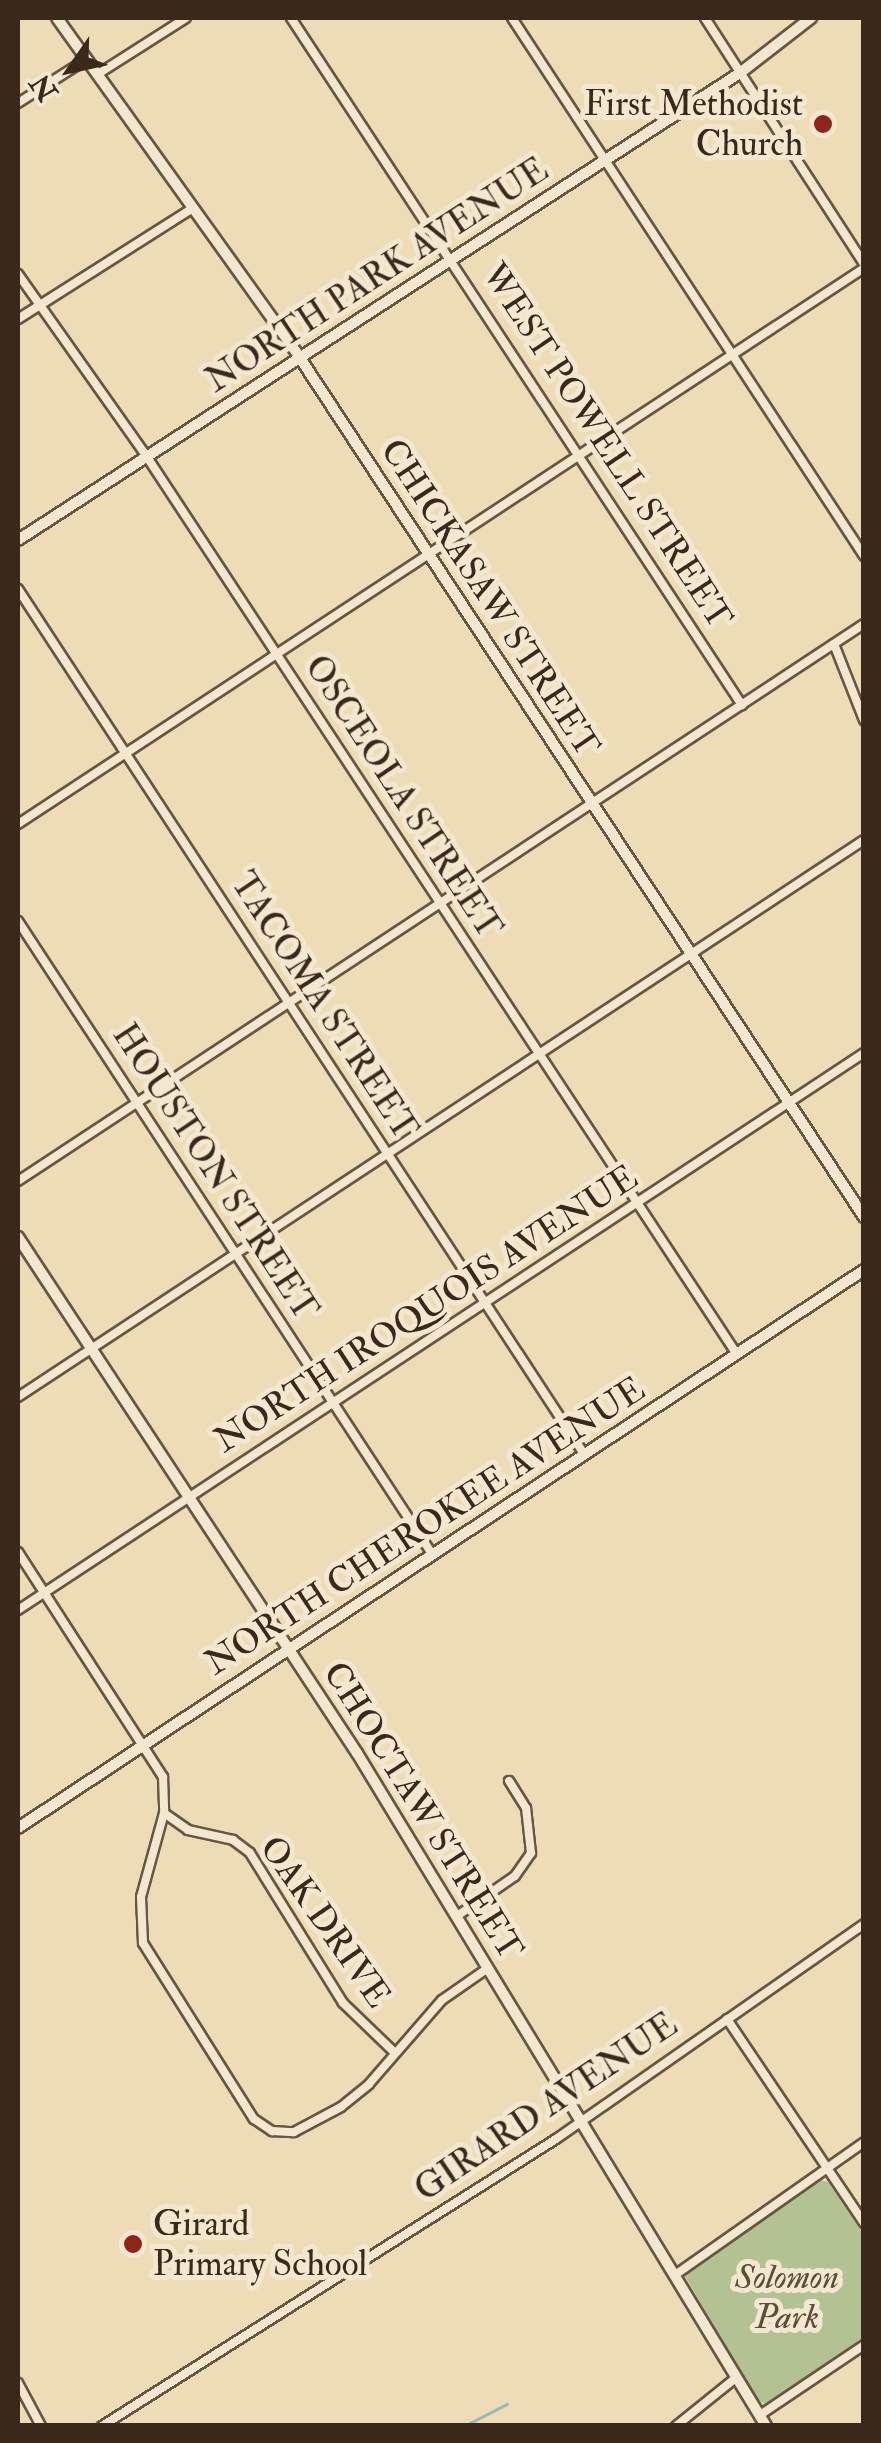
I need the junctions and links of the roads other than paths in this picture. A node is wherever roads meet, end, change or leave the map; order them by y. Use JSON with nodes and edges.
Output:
{"nodes":[{"id":1,"x":57,"y":18,"type":"edge"},
{"id":2,"x":186,"y":18,"type":"edge"},
{"id":3,"x":291,"y":18,"type":"edge"},
{"id":4,"x":512,"y":18,"type":"edge"},
{"id":5,"x":705,"y":18,"type":"edge"},
{"id":6,"x":811,"y":18,"type":"edge"},
{"id":7,"x":87,"y":59,"type":"junction"},
{"id":8,"x":740,"y":73,"type":"junction"},
{"id":9,"x":98,"y":74,"type":"junction"},
{"id":10,"x":18,"y":103,"type":"edge"},
{"id":11,"x":607,"y":159,"type":"junction"},
{"id":12,"x":193,"y":208,"type":"junction"},
{"id":13,"x":453,"y":260,"type":"junction"},
{"id":14,"x":864,"y":266,"type":"edge"},
{"id":15,"x":18,"y":274,"type":"edge"},
{"id":16,"x":40,"y":305,"type":"junction"},
{"id":17,"x":18,"y":320,"type":"edge"},
{"id":18,"x":732,"y":353,"type":"junction"},
{"id":19,"x":300,"y":358,"type":"junction"},
{"id":20,"x":578,"y":453,"type":"junction"},
{"id":21,"x":147,"y":457,"type":"junction"},
{"id":22,"x":18,"y":540,"type":"edge"},
{"id":23,"x":427,"y":552,"type":"junction"},
{"id":24,"x":864,"y":556,"type":"edge"},
{"id":25,"x":18,"y":589,"type":"edge"},
{"id":26,"x":864,"y":624,"type":"edge"},
{"id":27,"x":834,"y":644,"type":"junction"},
{"id":28,"x":275,"y":651,"type":"junction"},
{"id":29,"x":742,"y":704,"type":"junction"},
{"id":30,"x":864,"y":720,"type":"edge"},
{"id":31,"x":124,"y":752,"type":"junction"},
{"id":32,"x":593,"y":804,"type":"junction"},
{"id":33,"x":18,"y":824,"type":"edge"},
{"id":34,"x":864,"y":840,"type":"edge"},
{"id":35,"x":440,"y":903,"type":"junction"},
{"id":36,"x":18,"y":921,"type":"edge"},
{"id":37,"x":691,"y":954,"type":"junction"},
{"id":38,"x":290,"y":1004,"type":"junction"},
{"id":39,"x":864,"y":1052,"type":"edge"},
{"id":40,"x":540,"y":1055,"type":"junction"},
{"id":41,"x":788,"y":1102,"type":"junction"},
{"id":42,"x":137,"y":1103,"type":"junction"},
{"id":43,"x":388,"y":1154,"type":"junction"},
{"id":44,"x":18,"y":1181,"type":"edge"},
{"id":45,"x":638,"y":1203,"type":"junction"},
{"id":46,"x":864,"y":1217,"type":"edge"},
{"id":47,"x":18,"y":1237,"type":"edge"},
{"id":48,"x":237,"y":1255,"type":"junction"},
{"id":49,"x":864,"y":1270,"type":"edge"},
{"id":50,"x":486,"y":1303,"type":"junction"},
{"id":51,"x":91,"y":1350,"type":"junction"},
{"id":52,"x":736,"y":1354,"type":"junction"},
{"id":53,"x":18,"y":1397,"type":"edge"},
{"id":54,"x":334,"y":1403,"type":"junction"},
{"id":55,"x":584,"y":1454,"type":"junction"},
{"id":56,"x":189,"y":1498,"type":"junction"},
{"id":57,"x":18,"y":1552,"type":"edge"},
{"id":58,"x":432,"y":1554,"type":"junction"},
{"id":59,"x":44,"y":1592,"type":"junction"},
{"id":60,"x":18,"y":1610,"type":"edge"},
{"id":61,"x":289,"y":1648,"type":"junction"},
{"id":62,"x":143,"y":1746,"type":"junction"},
{"id":63,"x":509,"y":1781,"type":"dead end"},
{"id":64,"x":164,"y":1813,"type":"junction"},
{"id":65,"x":18,"y":1828,"type":"edge"},
{"id":66,"x":456,"y":1916,"type":"junction"},
{"id":67,"x":864,"y":1924,"type":"edge"},
{"id":68,"x":488,"y":1968,"type":"junction"},
{"id":69,"x":727,"y":2018,"type":"junction"},
{"id":70,"x":395,"y":2054,"type":"junction"},
{"id":71,"x":580,"y":2120,"type":"junction"},
{"id":72,"x":864,"y":2142,"type":"edge"},
{"id":73,"x":826,"y":2168,"type":"junction"},
{"id":74,"x":864,"y":2224,"type":"edge"},
{"id":75,"x":675,"y":2275,"type":"junction"},
{"id":76,"x":864,"y":2345,"type":"edge"},
{"id":77,"x":737,"y":2377,"type":"junction"},
{"id":78,"x":18,"y":2382,"type":"edge"},
{"id":79,"x":763,"y":2420,"type":"edge"},
{"id":80,"x":40,"y":2426,"type":"edge"},
{"id":81,"x":102,"y":2426,"type":"edge"},
{"id":82,"x":676,"y":2426,"type":"edge"}],
"edges":[{"from":1,"to":7,"type":"street","name":"CHICKASAW STREET"},
{"from":2,"to":9,"type":"street"},
{"from":3,"to":13,"type":"street","name":"WEST POWELL STREET"},
{"from":4,"to":11,"type":"street"},
{"from":5,"to":8,"type":"street"},
{"from":6,"to":8,"type":"street","name":"NORTH PARK AVENUE"},
{"from":7,"to":9,"type":"street","name":"CHICKASAW STREET"},
{"from":7,"to":10,"type":"street"},
{"from":8,"to":11,"type":"street","name":"NORTH PARK AVENUE"},
{"from":8,"to":14,"type":"street"},
{"from":9,"to":12,"type":"street","name":"CHICKASAW STREET"},
{"from":11,"to":13,"type":"street","name":"NORTH PARK AVENUE"},
{"from":11,"to":18,"type":"street"},
{"from":12,"to":16,"type":"street"},
{"from":12,"to":19,"type":"street","name":"CHICKASAW STREET"},
{"from":13,"to":19,"type":"street","name":"NORTH PARK AVENUE"},
{"from":13,"to":20,"type":"street","name":"WEST POWELL STREET"},
{"from":14,"to":18,"type":"street"},
{"from":15,"to":16,"type":"street","name":"OSCEOLA STREET"},
{"from":16,"to":17,"type":"street"},
{"from":16,"to":21,"type":"street","name":"OSCEOLA STREET"},
{"from":18,"to":20,"type":"street"},
{"from":18,"to":24,"type":"street"},
{"from":19,"to":21,"type":"street","name":"NORTH PARK AVENUE"},
{"from":19,"to":23,"type":"street","name":"CHICKASAW STREET"},
{"from":20,"to":23,"type":"street"},
{"from":20,"to":29,"type":"street","name":"WEST POWELL STREET"},
{"from":21,"to":22,"type":"street","name":"NORTH PARK AVENUE"},
{"from":21,"to":28,"type":"street","name":"OSCEOLA STREET"},
{"from":23,"to":28,"type":"street"},
{"from":23,"to":32,"type":"street","name":"CHICKASAW STREET"},
{"from":25,"to":31,"type":"street","name":"TACOMA STREET"},
{"from":26,"to":27,"type":"street"},
{"from":27,"to":29,"type":"street"},
{"from":27,"to":30,"type":"street"},
{"from":28,"to":31,"type":"street"},
{"from":28,"to":35,"type":"street","name":"OSCEOLA STREET"},
{"from":29,"to":32,"type":"street"},
{"from":31,"to":33,"type":"street"},
{"from":31,"to":38,"type":"street","name":"TACOMA STREET"},
{"from":32,"to":35,"type":"street"},
{"from":32,"to":37,"type":"street","name":"CHICKASAW STREET"},
{"from":34,"to":37,"type":"street"},
{"from":35,"to":38,"type":"street"},
{"from":35,"to":40,"type":"street","name":"OSCEOLA STREET"},
{"from":36,"to":42,"type":"street","name":"HOUSTON STREET"},
{"from":37,"to":40,"type":"street"},
{"from":37,"to":41,"type":"street","name":"CHICKASAW STREET"},
{"from":38,"to":42,"type":"street"},
{"from":38,"to":43,"type":"street","name":"TACOMA STREET"},
{"from":39,"to":41,"type":"street","name":"NORTH IROQUOIS AVENUE"},
{"from":40,"to":43,"type":"street"},
{"from":40,"to":45,"type":"street","name":"OSCEOLA STREET"},
{"from":41,"to":45,"type":"street","name":"NORTH IROQUOIS AVENUE"},
{"from":41,"to":46,"type":"street","name":"CHICKASAW STREET"},
{"from":42,"to":44,"type":"street"},
{"from":42,"to":48,"type":"street","name":"HOUSTON STREET"},
{"from":43,"to":48,"type":"street"},
{"from":43,"to":50,"type":"street","name":"TACOMA STREET"},
{"from":45,"to":50,"type":"street","name":"NORTH IROQUOIS AVENUE"},
{"from":45,"to":52,"type":"street","name":"OSCEOLA STREET"},
{"from":47,"to":51,"type":"street","name":"CHOCTAW STREET"},
{"from":48,"to":51,"type":"street"},
{"from":48,"to":54,"type":"street","name":"HOUSTON STREET"},
{"from":49,"to":52,"type":"street","name":"NORTH CHEROKEE AVENUE"},
{"from":50,"to":54,"type":"street","name":"NORTH IROQUOIS AVENUE"},
{"from":50,"to":55,"type":"street","name":"TACOMA STREET"},
{"from":51,"to":53,"type":"street"},
{"from":51,"to":56,"type":"street","name":"CHOCTAW STREET"},
{"from":52,"to":55,"type":"street","name":"NORTH CHEROKEE AVENUE"},
{"from":54,"to":56,"type":"street","name":"NORTH IROQUOIS AVENUE"},
{"from":54,"to":58,"type":"street","name":"HOUSTON STREET"},
{"from":55,"to":58,"type":"street","name":"NORTH CHEROKEE AVENUE"},
{"from":56,"to":59,"type":"street","name":"NORTH IROQUOIS AVENUE"},
{"from":56,"to":61,"type":"street","name":"CHOCTAW STREET"},
{"from":57,"to":59,"type":"street"},
{"from":58,"to":61,"type":"street","name":"NORTH CHEROKEE AVENUE"},
{"from":59,"to":60,"type":"street","name":"NORTH IROQUOIS AVENUE"},
{"from":59,"to":62,"type":"street"},
{"from":61,"to":62,"type":"street","name":"NORTH CHEROKEE AVENUE"},
{"from":61,"to":66,"type":"street","name":"CHOCTAW STREET"},
{"from":62,"to":64,"type":"street"},
{"from":62,"to":65,"type":"street","name":"NORTH CHEROKEE AVENUE"},
{"from":63,"to":66,"type":"street"},
{"from":64,"to":70,"type":"street","name":"OAK DRIVE"},
{"from":64,"to":70,"type":"street"},
{"from":66,"to":68,"type":"street","name":"CHOCTAW STREET"},
{"from":67,"to":69,"type":"street","name":"GIRARD AVENUE"},
{"from":68,"to":70,"type":"street"},
{"from":68,"to":71,"type":"street","name":"CHOCTAW STREET"},
{"from":69,"to":71,"type":"street","name":"GIRARD AVENUE"},
{"from":69,"to":73,"type":"street"},
{"from":71,"to":75,"type":"street","name":"CHOCTAW STREET"},
{"from":71,"to":81,"type":"street","name":"GIRARD AVENUE"},
{"from":72,"to":73,"type":"street"},
{"from":73,"to":74,"type":"street"},
{"from":73,"to":75,"type":"street"},
{"from":75,"to":77,"type":"street","name":"CHOCTAW STREET"},
{"from":76,"to":79,"type":"street"},
{"from":77,"to":79,"type":"street","name":"CHOCTAW STREET"},
{"from":77,"to":82,"type":"street"},
{"from":78,"to":80,"type":"street"}]}
